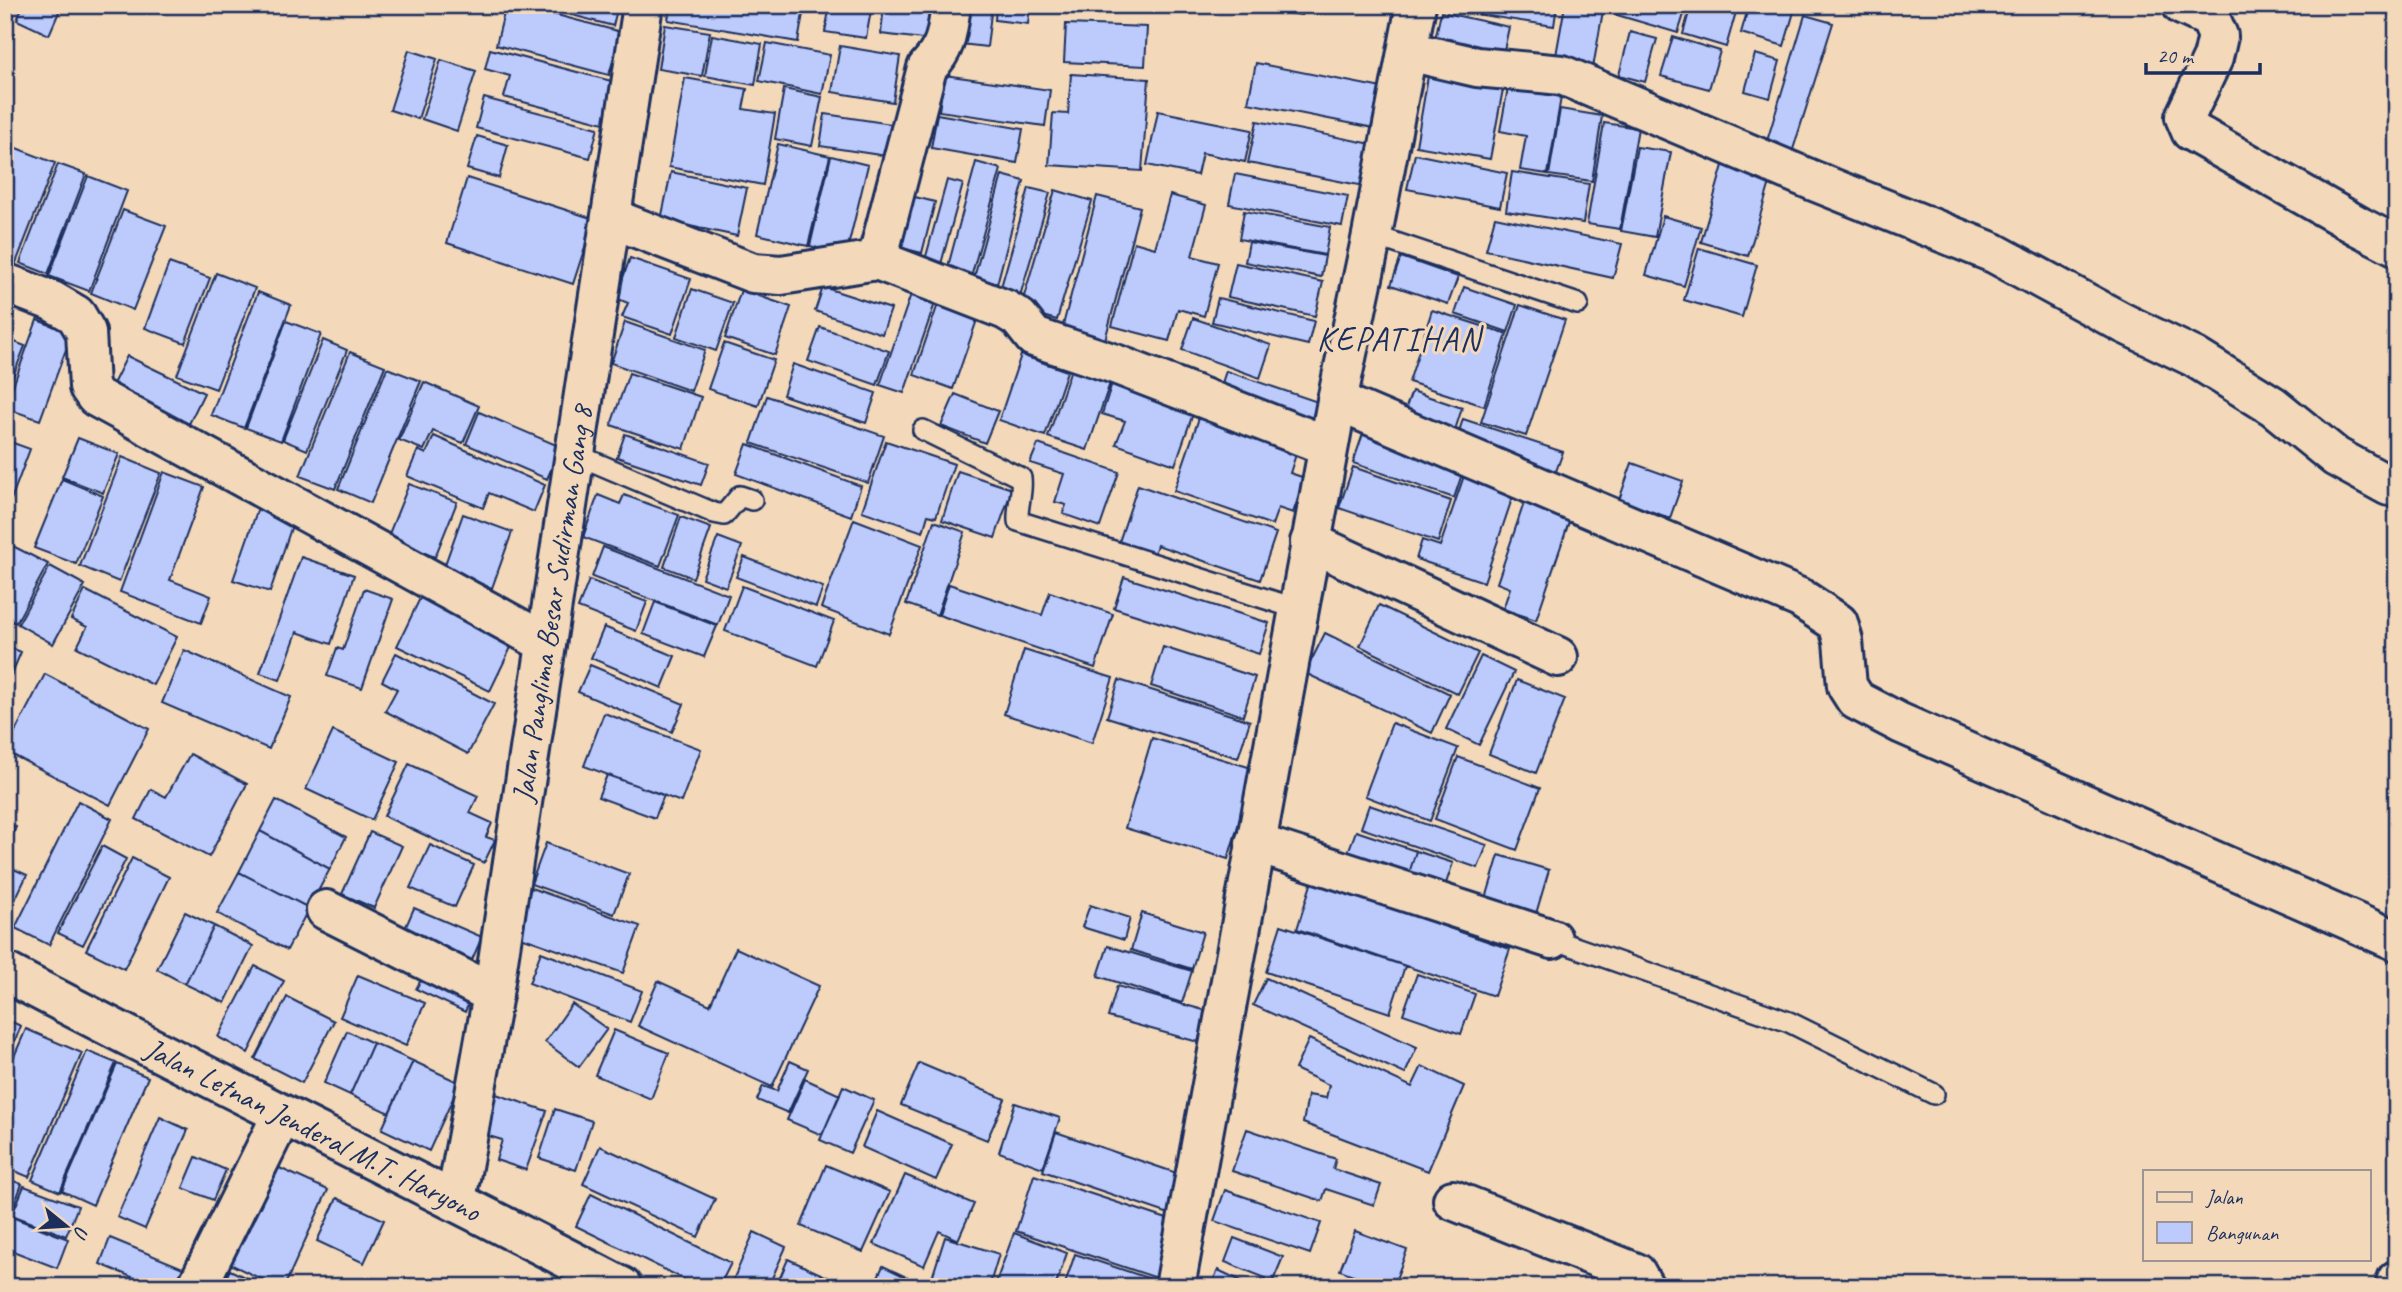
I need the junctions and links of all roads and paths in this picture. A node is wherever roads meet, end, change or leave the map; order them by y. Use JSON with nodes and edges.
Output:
{"nodes":[{"id":1,"x":643,"y":5,"type":"edge"},
{"id":2,"x":951,"y":5,"type":"edge"},
{"id":3,"x":1416,"y":5,"type":"edge"},
{"id":4,"x":2182,"y":5,"type":"edge"},
{"id":5,"x":1408,"y":51,"type":"junction"},
{"id":6,"x":611,"y":218,"type":"junction"},
{"id":7,"x":1372,"y":236,"type":"junction"},
{"id":8,"x":2397,"y":246,"type":"edge"},
{"id":9,"x":877,"y":260,"type":"junction"},
{"id":10,"x":5,"y":283,"type":"edge"},
{"id":11,"x":1578,"y":304,"type":"dead end"},
{"id":12,"x":1336,"y":401,"type":"junction"},
{"id":13,"x":923,"y":430,"type":"dead end"},
{"id":14,"x":1328,"y":446,"type":"junction"},
{"id":15,"x":575,"y":454,"type":"junction"},
{"id":16,"x":2397,"y":483,"type":"edge"},
{"id":17,"x":752,"y":500,"type":"dead end"},
{"id":18,"x":1310,"y":542,"type":"junction"},
{"id":19,"x":1298,"y":609,"type":"junction"},
{"id":20,"x":546,"y":643,"type":"junction"},
{"id":21,"x":1558,"y":657,"type":"dead end"},
{"id":22,"x":1255,"y":843,"type":"junction"},
{"id":23,"x":326,"y":910,"type":"dead end"},
{"id":24,"x":1552,"y":939,"type":"joint"},
{"id":25,"x":2397,"y":941,"type":"edge"},
{"id":26,"x":5,"y":972,"type":"edge"},
{"id":27,"x":494,"y":994,"type":"junction"},
{"id":28,"x":1934,"y":1094,"type":"dead end"},
{"id":29,"x":282,"y":1115,"type":"junction"},
{"id":30,"x":456,"y":1200,"type":"junction"},
{"id":31,"x":1453,"y":1200,"type":"dead end"},
{"id":32,"x":2397,"y":1280,"type":"edge"},
{"id":33,"x":197,"y":1287,"type":"edge"},
{"id":34,"x":622,"y":1287,"type":"edge"},
{"id":35,"x":1175,"y":1287,"type":"edge"},
{"id":36,"x":1644,"y":1287,"type":"edge"},
{"id":37,"x":2395,"y":1287,"type":"edge"}],
"edges":[{"from":1,"to":6,"type":"street","name":"Jalan Panglima Besar Sudirman Gang 8"},
{"from":2,"to":9,"type":"street"},
{"from":3,"to":5,"type":"street"},
{"from":4,"to":8,"type":"street"},
{"from":5,"to":7,"type":"street"},
{"from":5,"to":16,"type":"street"},
{"from":6,"to":9,"type":"street"},
{"from":6,"to":15,"type":"street","name":"Jalan Panglima Besar Sudirman Gang 8"},
{"from":7,"to":11,"type":"lane"},
{"from":7,"to":12,"type":"street"},
{"from":9,"to":14,"type":"street"},
{"from":10,"to":20,"type":"street"},
{"from":12,"to":14,"type":"street"},
{"from":12,"to":25,"type":"street"},
{"from":13,"to":19,"type":"lane"},
{"from":14,"to":18,"type":"street"},
{"from":15,"to":17,"type":"lane"},
{"from":15,"to":20,"type":"street","name":"Jalan Panglima Besar Sudirman Gang 8"},
{"from":18,"to":19,"type":"street"},
{"from":18,"to":21,"type":"street"},
{"from":19,"to":22,"type":"street"},
{"from":20,"to":27,"type":"street","name":"Jalan Panglima Besar Sudirman Gang 8"},
{"from":22,"to":24,"type":"street"},
{"from":22,"to":35,"type":"street"},
{"from":23,"to":27,"type":"street"},
{"from":24,"to":28,"type":"lane"},
{"from":26,"to":29,"type":"street","name":"Jalan Letnan Jenderal M.T. Haryono"},
{"from":27,"to":30,"type":"street","name":"Jalan Panglima Besar Sudirman Gang 8"},
{"from":29,"to":30,"type":"street","name":"Jalan Letnan Jenderal M.T. Haryono"},
{"from":29,"to":33,"type":"street"},
{"from":30,"to":34,"type":"street","name":"Jalan Letnan Jenderal M.T. Haryono"},
{"from":31,"to":36,"type":"street"},
{"from":32,"to":37,"type":"street"}]}
